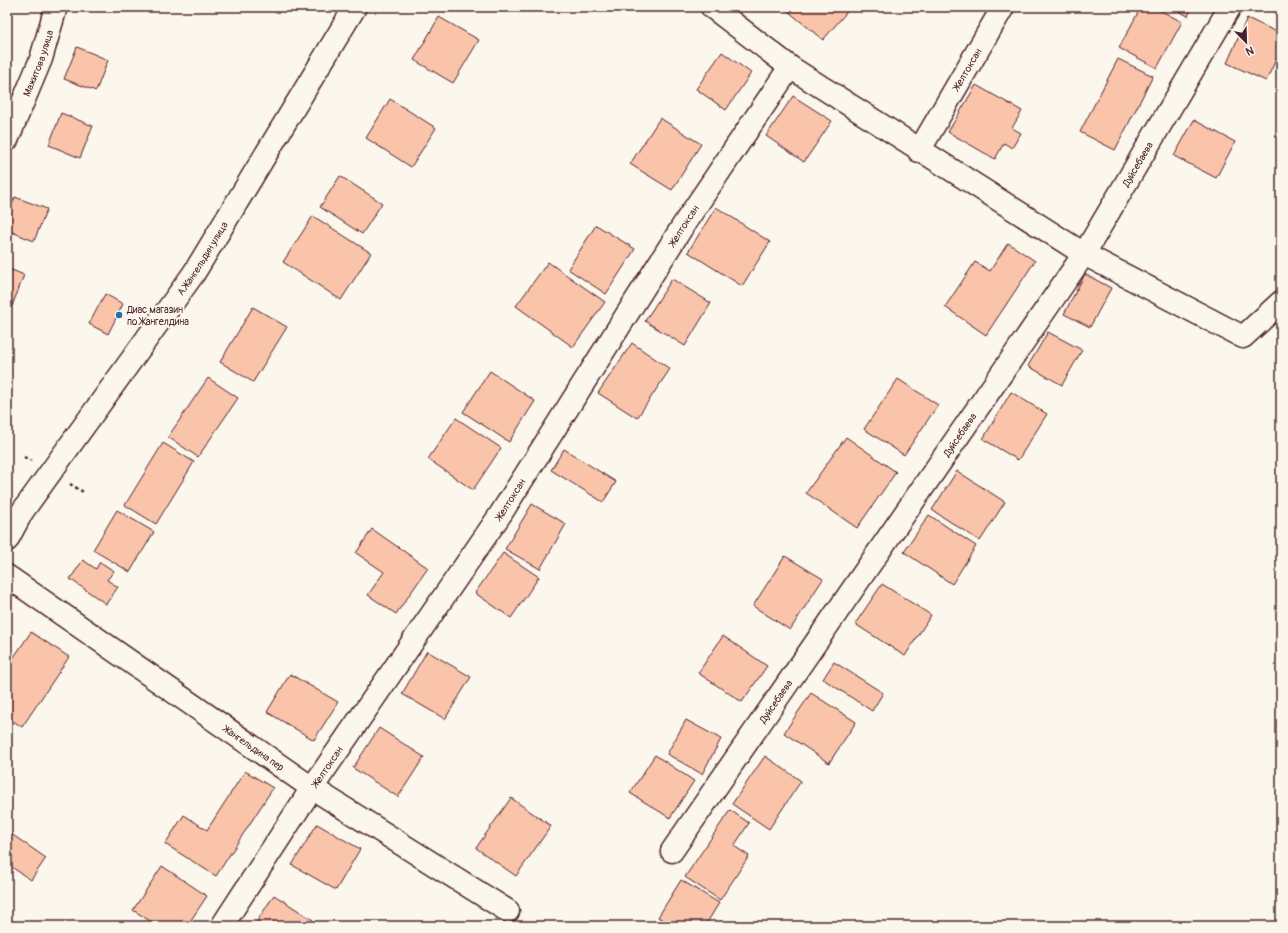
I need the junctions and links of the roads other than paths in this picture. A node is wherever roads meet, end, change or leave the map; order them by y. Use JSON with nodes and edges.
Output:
{"nodes":[{"id":1,"x":56,"y":7,"type":"edge"},
{"id":2,"x":355,"y":7,"type":"edge"},
{"id":3,"x":1002,"y":7,"type":"edge"},
{"id":4,"x":1230,"y":7,"type":"edge"},
{"id":5,"x":723,"y":10,"type":"edge"},
{"id":6,"x":790,"y":67,"type":"junction"},
{"id":7,"x":7,"y":140,"type":"edge"},
{"id":8,"x":919,"y":151,"type":"junction"},
{"id":9,"x":1084,"y":254,"type":"junction"},
{"id":10,"x":1281,"y":302,"type":"edge"},
{"id":11,"x":15,"y":512,"type":"edge"},
{"id":12,"x":7,"y":540,"type":"edge"},
{"id":13,"x":7,"y":576,"type":"edge"},
{"id":14,"x":312,"y":788,"type":"junction"},
{"id":15,"x":672,"y":851,"type":"dead end"},
{"id":16,"x":508,"y":911,"type":"dead end"},
{"id":17,"x":222,"y":926,"type":"edge"}],
"edges":[{"from":1,"to":7,"type":"street","name":"Мажитова улица"},
{"from":2,"to":11,"type":"street","name":"А.Жангельдин улица"},
{"from":3,"to":8,"type":"street","name":"Желтоксан"},
{"from":4,"to":9,"type":"street","name":"Дуйсебаева"},
{"from":5,"to":6,"type":"street"},
{"from":6,"to":8,"type":"street"},
{"from":6,"to":14,"type":"street","name":"Желтоксан"},
{"from":8,"to":9,"type":"street"},
{"from":9,"to":10,"type":"street"},
{"from":9,"to":15,"type":"street","name":"Дуйсебаева"},
{"from":11,"to":12,"type":"street","name":"А.Жангельдин улица"},
{"from":13,"to":14,"type":"street","name":"Жангельдина пер"},
{"from":14,"to":16,"type":"street","name":"Жангельдина пер"},
{"from":14,"to":17,"type":"street","name":"Желтоксан"}]}
